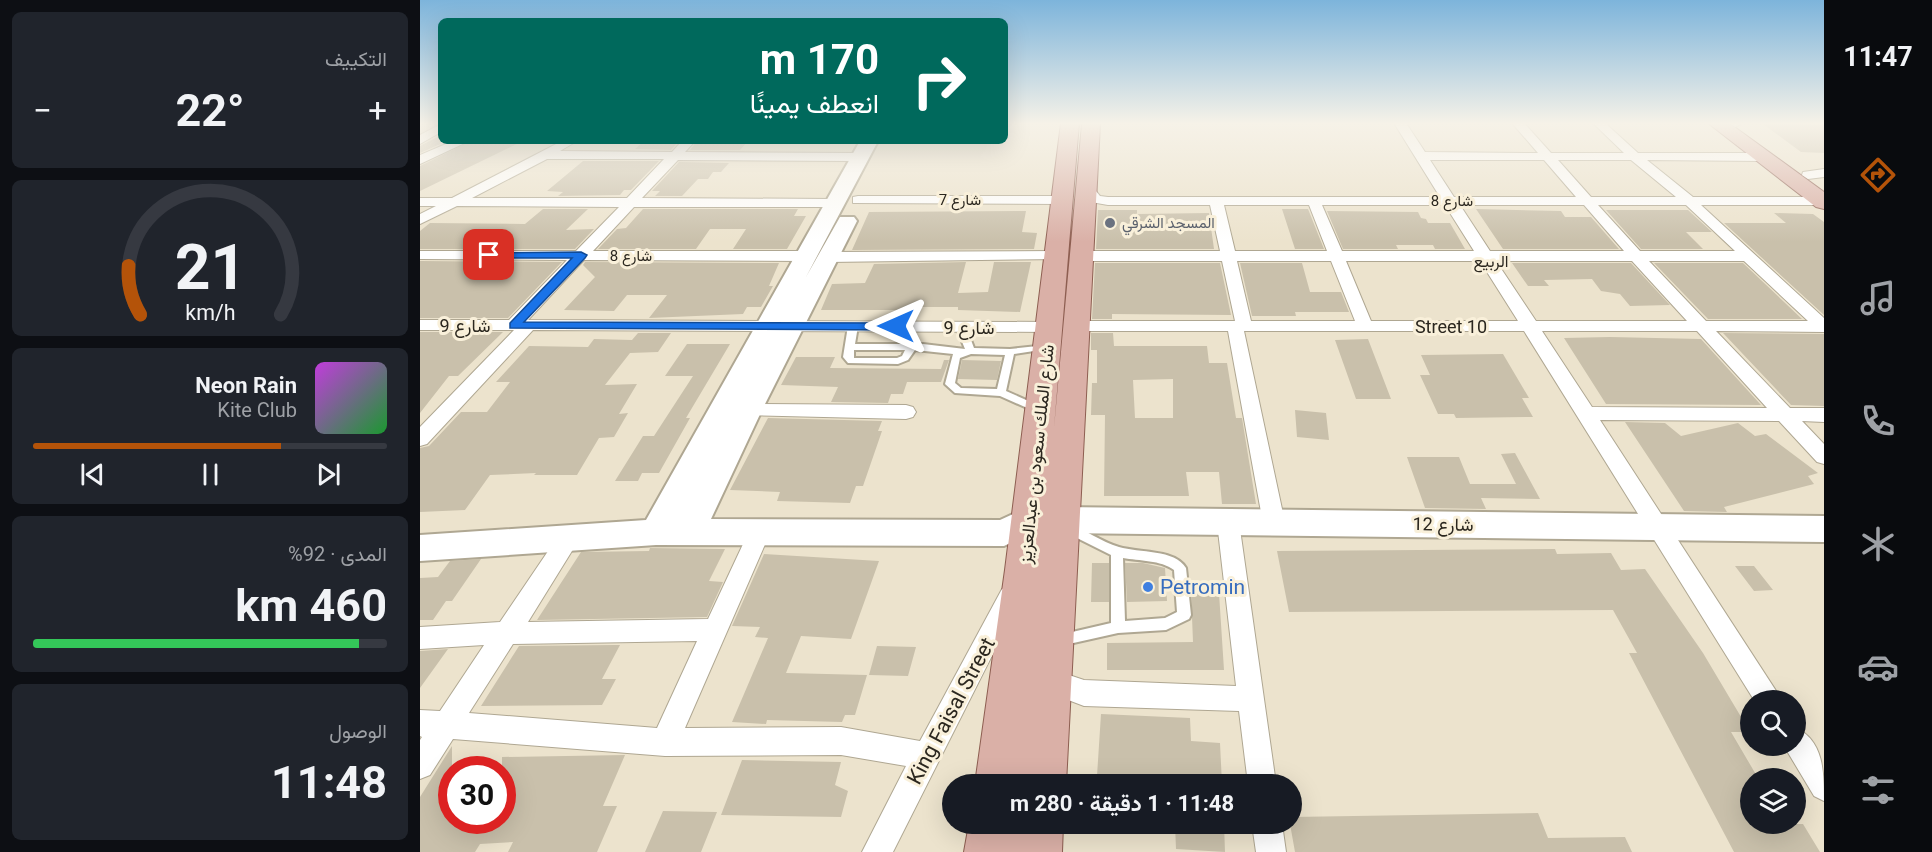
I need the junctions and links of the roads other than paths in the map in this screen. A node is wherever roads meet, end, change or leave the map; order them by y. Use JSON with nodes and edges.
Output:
{"nodes":[{"id":1,"x":530,"y":163,"type":"edge"},
{"id":2,"x":669,"y":163,"type":"edge"},
{"id":3,"x":860,"y":163,"type":"edge"},
{"id":4,"x":873,"y":163,"type":"edge"},
{"id":5,"x":1072,"y":163,"type":"edge"},
{"id":6,"x":1081,"y":163,"type":"edge"},
{"id":7,"x":1425,"y":163,"type":"edge"},
{"id":8,"x":1553,"y":163,"type":"edge"},
{"id":9,"x":1642,"y":163,"type":"edge"},
{"id":10,"x":1771,"y":163,"type":"edge"},
{"id":11,"x":1793,"y":163,"type":"edge"},
{"id":12,"x":1819,"y":178,"type":"edge"},
{"id":13,"x":1074,"y":194,"type":"junction"},
{"id":14,"x":1688,"y":200,"type":"junction"},
{"id":15,"x":1216,"y":201,"type":"junction"},
{"id":16,"x":1314,"y":201,"type":"junction"},
{"id":17,"x":1450,"y":201,"type":"junction"},
{"id":18,"x":1587,"y":201,"type":"junction"},
{"id":19,"x":1824,"y":201,"type":"edge"},
{"id":20,"x":420,"y":202,"type":"edge"},
{"id":21,"x":457,"y":202,"type":"junction"},
{"id":22,"x":632,"y":202,"type":"junction"},
{"id":23,"x":846,"y":202,"type":"junction"},
{"id":24,"x":420,"y":220,"type":"edge"},
{"id":25,"x":420,"y":255,"type":"edge"},
{"id":26,"x":581,"y":255,"type":"junction"},
{"id":27,"x":817,"y":256,"type":"junction"},
{"id":28,"x":1069,"y":256,"type":"junction"},
{"id":29,"x":1228,"y":256,"type":"junction"},
{"id":30,"x":1337,"y":256,"type":"junction"},
{"id":31,"x":1749,"y":256,"type":"junction"},
{"id":32,"x":1484,"y":257,"type":"junction"},
{"id":33,"x":1638,"y":258,"type":"junction"},
{"id":34,"x":428,"y":325,"type":"edge"},
{"id":35,"x":521,"y":326,"type":"junction"},
{"id":36,"x":780,"y":326,"type":"junction"},
{"id":37,"x":853,"y":326,"type":"junction"},
{"id":38,"x":1239,"y":326,"type":"junction"},
{"id":39,"x":1365,"y":326,"type":"junction"},
{"id":40,"x":1528,"y":326,"type":"junction"},
{"id":41,"x":961,"y":327,"type":"junction"},
{"id":42,"x":1704,"y":327,"type":"junction"},
{"id":43,"x":1824,"y":327,"type":"edge"},
{"id":44,"x":1059,"y":333,"type":"junction"},
{"id":45,"x":420,"y":335,"type":"edge"},
{"id":46,"x":852,"y":347,"type":"junction"},
{"id":47,"x":912,"y":347,"type":"junction"},
{"id":48,"x":967,"y":352,"type":"junction"},
{"id":49,"x":1010,"y":352,"type":"junction"},
{"id":50,"x":1001,"y":393,"type":"junction"},
{"id":51,"x":748,"y":410,"type":"junction"},
{"id":52,"x":1041,"y":410,"type":"junction"},
{"id":53,"x":906,"y":412,"type":"dead end"},
{"id":54,"x":1584,"y":413,"type":"junction"},
{"id":55,"x":1787,"y":415,"type":"junction"},
{"id":56,"x":1824,"y":415,"type":"edge"},
{"id":57,"x":420,"y":439,"type":"edge"},
{"id":58,"x":1824,"y":457,"type":"edge"},
{"id":59,"x":1028,"y":520,"type":"junction"},
{"id":60,"x":1228,"y":522,"type":"junction"},
{"id":61,"x":1061,"y":523,"type":"junction"},
{"id":62,"x":1274,"y":523,"type":"junction"},
{"id":63,"x":1657,"y":526,"type":"junction"},
{"id":64,"x":1824,"y":529,"type":"edge"},
{"id":65,"x":656,"y":532,"type":"junction"},
{"id":66,"x":689,"y":532,"type":"junction"},
{"id":67,"x":759,"y":533,"type":"junction"},
{"id":68,"x":569,"y":538,"type":"junction"},
{"id":69,"x":420,"y":548,"type":"edge"},
{"id":70,"x":1117,"y":552,"type":"junction"},
{"id":71,"x":1024,"y":570,"type":"junction"},
{"id":72,"x":1118,"y":627,"type":"junction"},
{"id":73,"x":715,"y":630,"type":"junction"},
{"id":74,"x":507,"y":633,"type":"junction"},
{"id":75,"x":420,"y":638,"type":"edge"},
{"id":76,"x":1054,"y":642,"type":"junction"},
{"id":77,"x":1051,"y":681,"type":"junction"},
{"id":78,"x":1763,"y":690,"type":"edge"},
{"id":79,"x":1250,"y":699,"type":"junction"},
{"id":80,"x":433,"y":725,"type":"edge"},
{"id":81,"x":665,"y":742,"type":"junction"},
{"id":82,"x":927,"y":756,"type":"junction"},
{"id":83,"x":1805,"y":756,"type":"edge"},
{"id":84,"x":420,"y":765,"type":"edge"},
{"id":85,"x":999,"y":774,"type":"edge"},
{"id":86,"x":1044,"y":774,"type":"edge"},
{"id":87,"x":1261,"y":774,"type":"edge"},
{"id":88,"x":1824,"y":786,"type":"edge"},
{"id":89,"x":992,"y":834,"type":"edge"},
{"id":90,"x":1039,"y":834,"type":"edge"},
{"id":91,"x":1268,"y":834,"type":"edge"},
{"id":92,"x":877,"y":852,"type":"edge"},
{"id":93,"x":989,"y":852,"type":"edge"},
{"id":94,"x":1037,"y":852,"type":"edge"},
{"id":95,"x":1270,"y":852,"type":"edge"}],
"edges":[{"from":1,"to":21,"type":"street"},
{"from":2,"to":22,"type":"street"},
{"from":3,"to":23,"type":"street"},
{"from":4,"to":23,"type":"street"},
{"from":5,"to":13,"type":"main road","name":"شارع الملك سعود بن عبدالعزيز"},
{"from":6,"to":13,"type":"main road","name":"شارع الملك سعود بن عبدالعزيز"},
{"from":7,"to":17,"type":"street"},
{"from":8,"to":18,"type":"street"},
{"from":9,"to":14,"type":"street"},
{"from":10,"to":19,"type":"main road"},
{"from":11,"to":12,"type":"main road"},
{"from":13,"to":15,"type":"street","name":"شارع 8"},
{"from":13,"to":23,"type":"street","name":"شارع 7"},
{"from":13,"to":28,"type":"main road","name":"شارع الملك سعود بن عبدالعزيز"},
{"from":14,"to":18,"type":"street","name":"شارع 8"},
{"from":14,"to":19,"type":"street","name":"شارع 8"},
{"from":14,"to":31,"type":"street"},
{"from":15,"to":16,"type":"street","name":"شارع 8"},
{"from":15,"to":29,"type":"street"},
{"from":16,"to":17,"type":"street","name":"شارع 8"},
{"from":16,"to":30,"type":"street"},
{"from":17,"to":18,"type":"street","name":"شارع 8"},
{"from":17,"to":32,"type":"street"},
{"from":18,"to":33,"type":"street"},
{"from":20,"to":21,"type":"street","name":"شارع 7"},
{"from":21,"to":22,"type":"street","name":"شارع 7"},
{"from":21,"to":24,"type":"street"},
{"from":22,"to":23,"type":"street","name":"شارع 7"},
{"from":22,"to":26,"type":"street"},
{"from":23,"to":27,"type":"street"},
{"from":25,"to":26,"type":"street","name":"شارع 8"},
{"from":26,"to":27,"type":"street","name":"شارع 8"},
{"from":26,"to":35,"type":"street"},
{"from":27,"to":28,"type":"street","name":"شارع 8"},
{"from":27,"to":36,"type":"street"},
{"from":28,"to":29,"type":"street","name":"شارع 8"},
{"from":28,"to":44,"type":"main road","name":"شارع الملك سعود بن عبدالعزيز"},
{"from":29,"to":30,"type":"street","name":"شارع 8"},
{"from":29,"to":38,"type":"street"},
{"from":30,"to":32,"type":"street","name":"شارع 8"},
{"from":30,"to":39,"type":"street"},
{"from":31,"to":33,"type":"street","name":"شارع 8"},
{"from":31,"to":43,"type":"street"},
{"from":32,"to":33,"type":"street","name":"شارع 8"},
{"from":32,"to":40,"type":"street"},
{"from":33,"to":42,"type":"street"},
{"from":34,"to":35,"type":"street","name":"شارع 9"},
{"from":34,"to":45,"type":"street"},
{"from":35,"to":36,"type":"street","name":"شارع 9"},
{"from":35,"to":57,"type":"street"},
{"from":36,"to":37,"type":"street","name":"شارع 9"},
{"from":36,"to":51,"type":"street"},
{"from":36,"to":65,"type":"street"},
{"from":37,"to":41,"type":"street","name":"شارع 9"},
{"from":37,"to":46,"type":"lane"},
{"from":38,"to":39,"type":"street","name":"Street 10"},
{"from":38,"to":44,"type":"street","name":"Street 10"},
{"from":38,"to":62,"type":"street"},
{"from":39,"to":40,"type":"street","name":"Street 10"},
{"from":40,"to":42,"type":"street","name":"Street 10"},
{"from":40,"to":54,"type":"street"},
{"from":41,"to":44,"type":"street","name":"شارع 9"},
{"from":41,"to":48,"type":"lane"},
{"from":42,"to":43,"type":"street","name":"Street 10"},
{"from":42,"to":55,"type":"street"},
{"from":44,"to":49,"type":"lane"},
{"from":44,"to":52,"type":"main road","name":"شارع الملك سعود بن عبدالعزيز"},
{"from":44,"to":61,"type":"main road","name":"شارع الملك سعود بن عبدالعزيز"},
{"from":46,"to":47,"type":"lane"},
{"from":46,"to":47,"type":"lane"},
{"from":47,"to":48,"type":"lane"},
{"from":48,"to":49,"type":"lane"},
{"from":48,"to":50,"type":"lane"},
{"from":49,"to":50,"type":"lane"},
{"from":50,"to":52,"type":"lane"},
{"from":51,"to":53,"type":"street"},
{"from":51,"to":66,"type":"street"},
{"from":52,"to":59,"type":"main road","name":"شارع الملك سعود بن عبدالعزيز"},
{"from":54,"to":55,"type":"street"},
{"from":54,"to":63,"type":"street"},
{"from":55,"to":56,"type":"street"},
{"from":55,"to":58,"type":"street"},
{"from":59,"to":67,"type":"street"},
{"from":59,"to":71,"type":"main road","name":"شارع الملك سعود بن عبدالعزيز"},
{"from":60,"to":61,"type":"street","name":"شارع 12"},
{"from":60,"to":62,"type":"street","name":"شارع 12"},
{"from":60,"to":79,"type":"street"},
{"from":61,"to":70,"type":"lane"},
{"from":61,"to":76,"type":"main road","name":"شارع الملك سعود بن عبدالعزيز"},
{"from":62,"to":63,"type":"street","name":"شارع 12"},
{"from":63,"to":64,"type":"street","name":"شارع 12"},
{"from":63,"to":78,"type":"street"},
{"from":65,"to":66,"type":"street"},
{"from":65,"to":68,"type":"street"},
{"from":66,"to":67,"type":"street"},
{"from":67,"to":73,"type":"street"},
{"from":68,"to":69,"type":"street"},
{"from":68,"to":74,"type":"street"},
{"from":70,"to":72,"type":"lane"},
{"from":70,"to":72,"type":"lane"},
{"from":71,"to":82,"type":"street","name":"King Faisal Street"},
{"from":71,"to":85,"type":"main road","name":"شارع الملك سعود بن عبدالعزيز"},
{"from":72,"to":76,"type":"lane"},
{"from":73,"to":74,"type":"street"},
{"from":73,"to":81,"type":"street"},
{"from":74,"to":75,"type":"street"},
{"from":74,"to":80,"type":"street"},
{"from":76,"to":77,"type":"main road","name":"شارع الملك سعود بن عبدالعزيز"},
{"from":77,"to":79,"type":"street"},
{"from":77,"to":86,"type":"main road","name":"شارع الملك سعود بن عبدالعزيز"},
{"from":79,"to":87,"type":"street"},
{"from":80,"to":81,"type":"street"},
{"from":80,"to":84,"type":"street"},
{"from":81,"to":82,"type":"street"},
{"from":82,"to":92,"type":"street","name":"King Faisal Street"},
{"from":83,"to":88,"type":"street"},
{"from":89,"to":93,"type":"main road"},
{"from":90,"to":94,"type":"main road"},
{"from":91,"to":95,"type":"street"}]}
